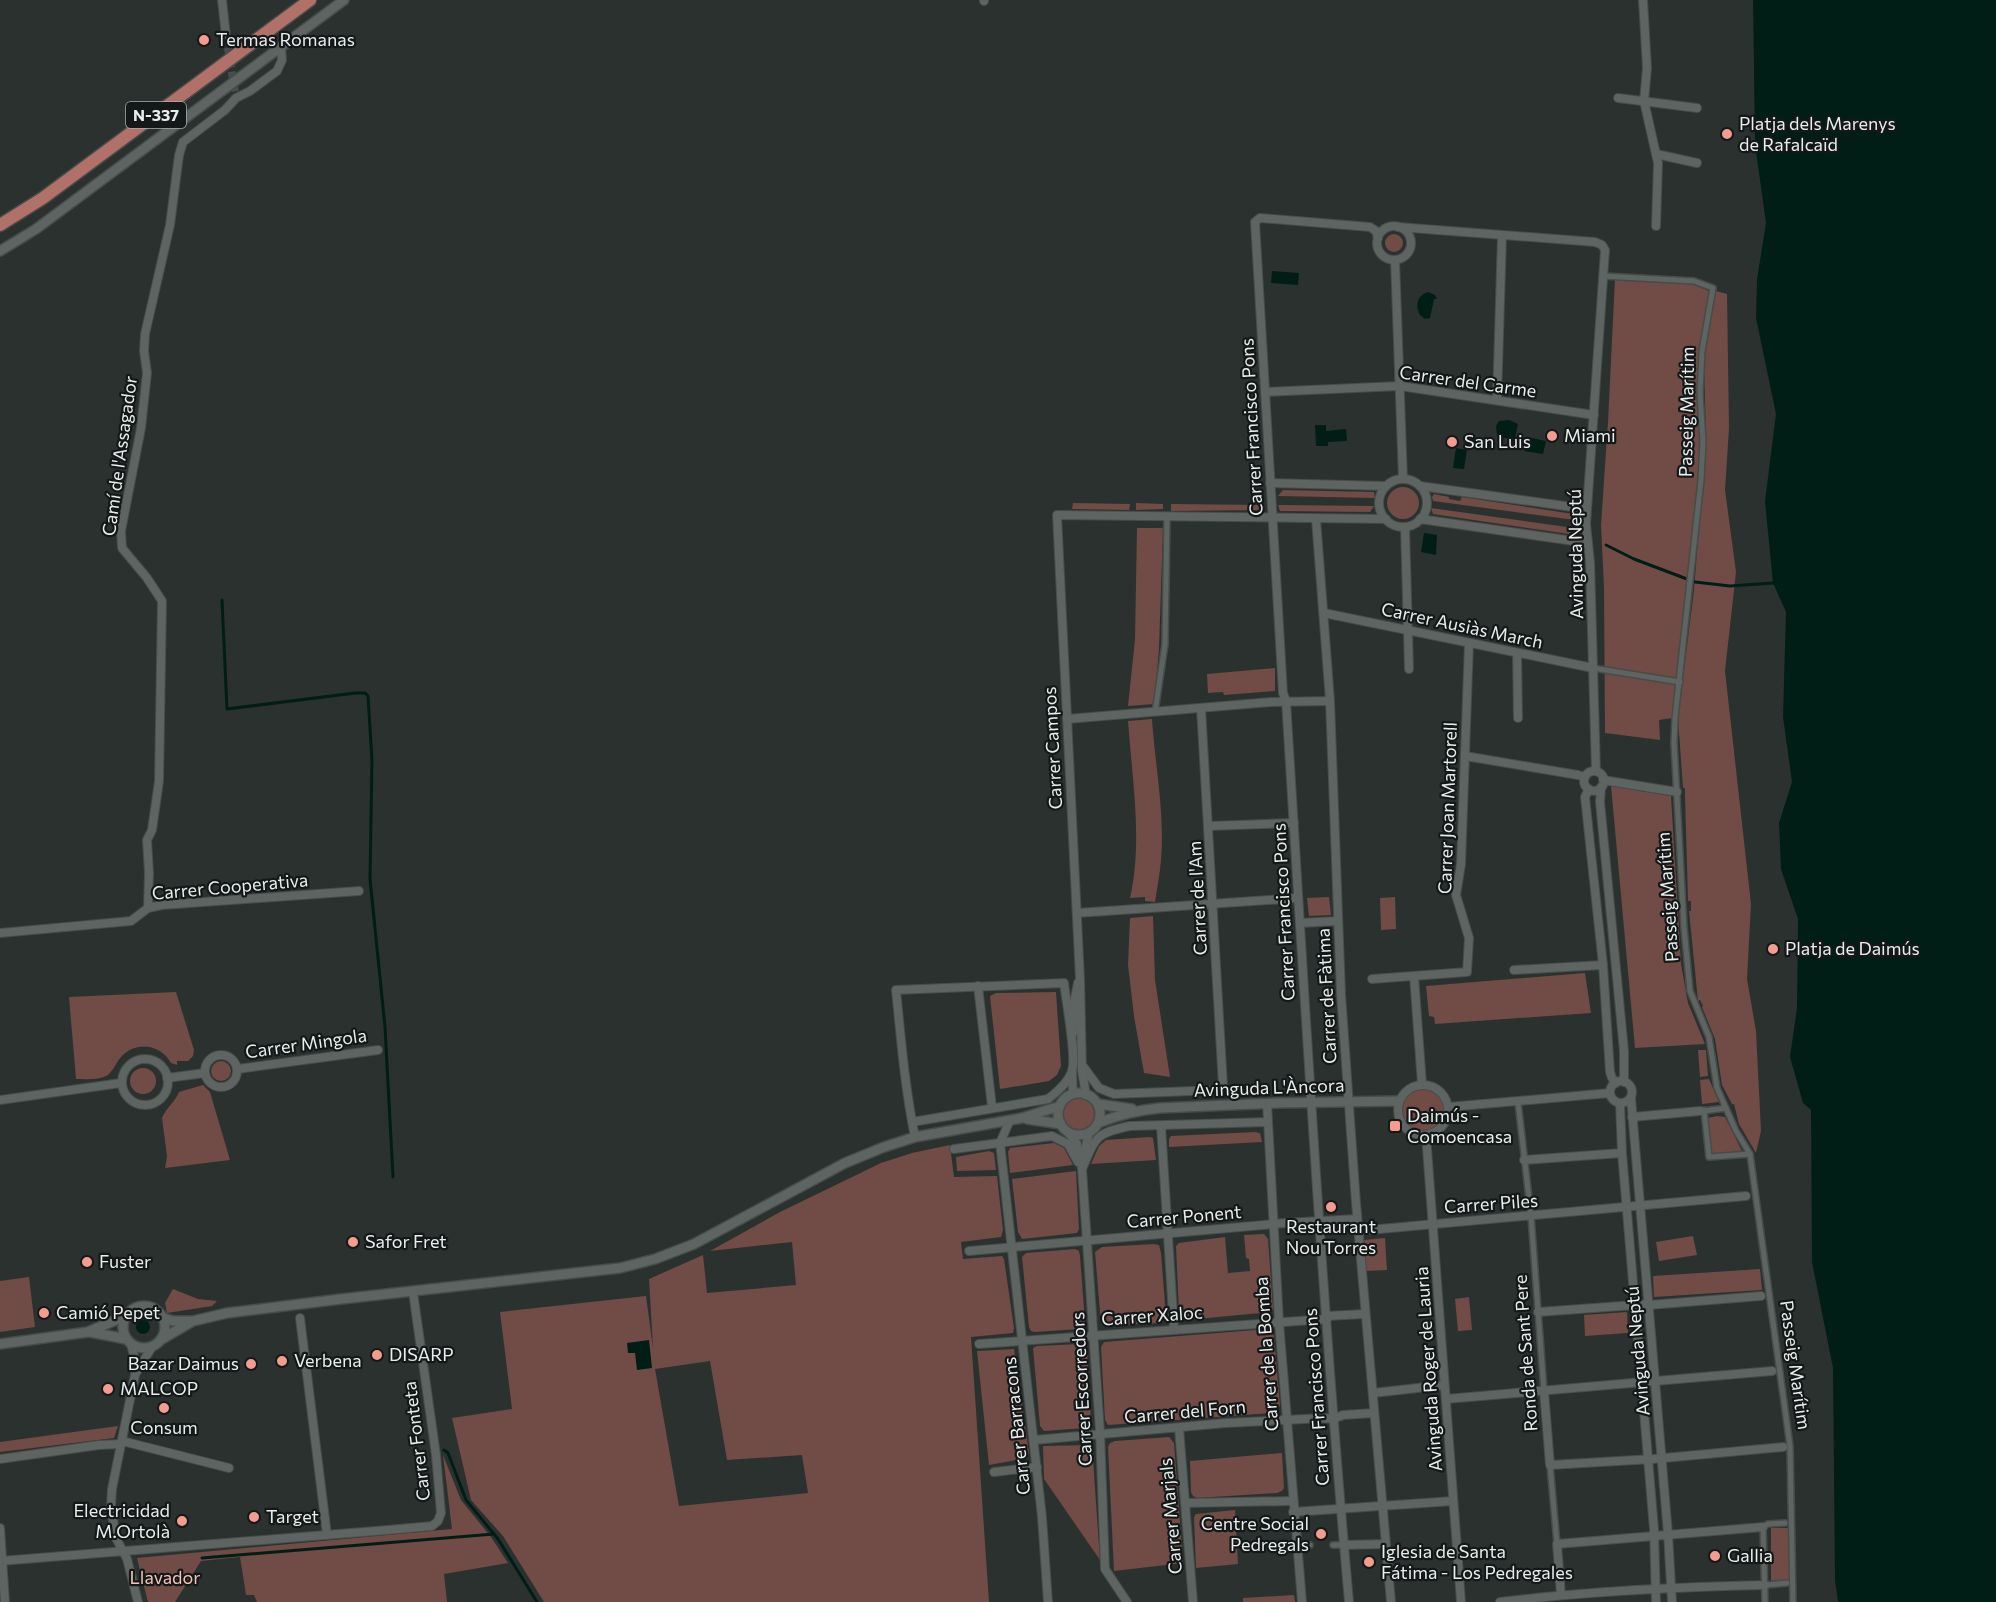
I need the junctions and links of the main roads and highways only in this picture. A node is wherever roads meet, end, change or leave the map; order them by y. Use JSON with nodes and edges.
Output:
{"nodes":[{"id":1,"x":310,"y":0,"type":"edge"},
{"id":2,"x":0,"y":225,"type":"edge"}],
"edges":[{"from":1,"to":2,"type":"highway","number":"N-337"}]}
